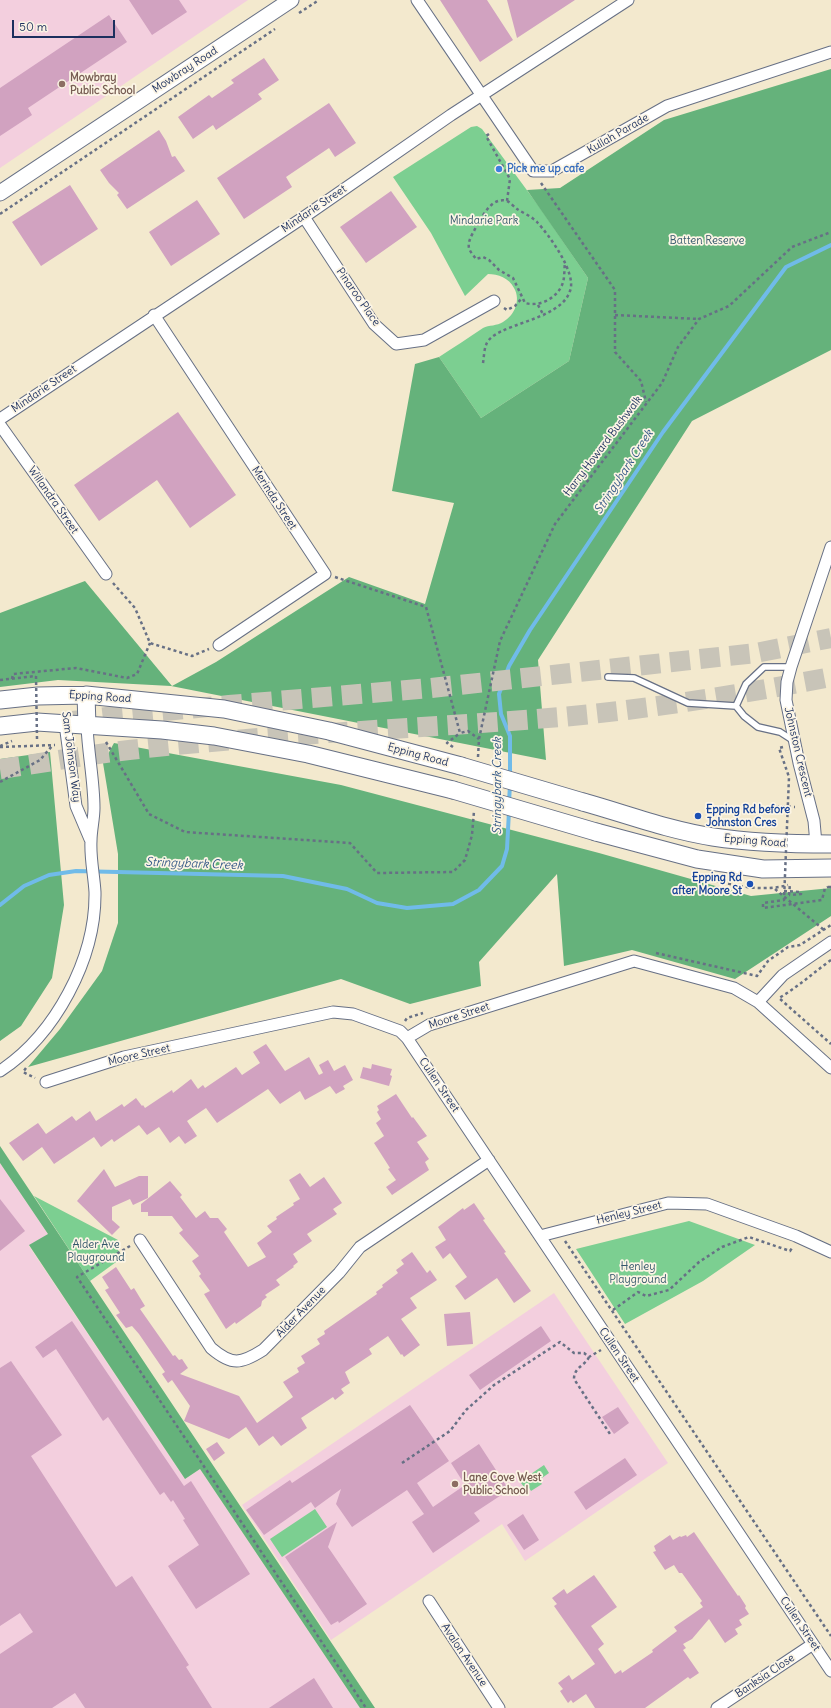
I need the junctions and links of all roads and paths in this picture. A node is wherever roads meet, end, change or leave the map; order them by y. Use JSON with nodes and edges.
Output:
{"nodes":[{"id":1,"x":291,"y":0,"type":"edge"},
{"id":2,"x":319,"y":0,"type":"edge"},
{"id":3,"x":417,"y":0,"type":"edge"},
{"id":4,"x":628,"y":0,"type":"edge"},
{"id":5,"x":293,"y":17,"type":"dead end"},
{"id":6,"x":280,"y":26,"type":"dead end"},
{"id":7,"x":831,"y":52,"type":"edge"},
{"id":8,"x":481,"y":96,"type":"junction"},
{"id":9,"x":490,"y":134,"type":"dead end"},
{"id":10,"x":0,"y":193,"type":"edge"},
{"id":11,"x":549,"y":195,"type":"dead end"},
{"id":12,"x":507,"y":201,"type":"junction"},
{"id":13,"x":0,"y":214,"type":"edge"},
{"id":14,"x":304,"y":217,"type":"junction"},
{"id":15,"x":831,"y":232,"type":"edge"},
{"id":16,"x":565,"y":263,"type":"junction"},
{"id":17,"x":522,"y":298,"type":"junction"},
{"id":18,"x":494,"y":301,"type":"joint"},
{"id":19,"x":538,"y":305,"type":"junction"},
{"id":20,"x":615,"y":315,"type":"junction"},
{"id":21,"x":154,"y":316,"type":"junction"},
{"id":22,"x":544,"y":316,"type":"junction"},
{"id":23,"x":699,"y":319,"type":"junction"},
{"id":24,"x":483,"y":363,"type":"dead end"},
{"id":25,"x":646,"y":403,"type":"junction"},
{"id":26,"x":0,"y":419,"type":"edge"},
{"id":27,"x":0,"y":425,"type":"edge"},
{"id":28,"x":831,"y":547,"type":"edge"},
{"id":29,"x":106,"y":574,"type":"joint"},
{"id":30,"x":325,"y":574,"type":"junction"},
{"id":31,"x":150,"y":644,"type":"junction"},
{"id":32,"x":219,"y":645,"type":"joint"},
{"id":33,"x":791,"y":667,"type":"junction"},
{"id":34,"x":608,"y":676,"type":"dead end"},
{"id":35,"x":12,"y":679,"type":"junction"},
{"id":36,"x":0,"y":680,"type":"edge"},
{"id":37,"x":63,"y":695,"type":"junction"},
{"id":38,"x":86,"y":695,"type":"junction"},
{"id":39,"x":0,"y":700,"type":"edge"},
{"id":40,"x":736,"y":706,"type":"junction"},
{"id":41,"x":65,"y":724,"type":"junction"},
{"id":42,"x":0,"y":726,"type":"edge"},
{"id":43,"x":87,"y":726,"type":"junction"},
{"id":44,"x":460,"y":733,"type":"junction"},
{"id":45,"x":37,"y":739,"type":"dead end"},
{"id":46,"x":104,"y":739,"type":"dead end"},
{"id":47,"x":12,"y":741,"type":"dead end"},
{"id":48,"x":795,"y":741,"type":"junction"},
{"id":49,"x":0,"y":746,"type":"edge"},
{"id":50,"x":783,"y":747,"type":"dead end"},
{"id":51,"x":455,"y":749,"type":"dead end"},
{"id":52,"x":0,"y":782,"type":"edge"},
{"id":53,"x":795,"y":807,"type":"dead end"},
{"id":54,"x":787,"y":810,"type":"junction"},
{"id":55,"x":474,"y":815,"type":"dead end"},
{"id":56,"x":90,"y":841,"type":"junction"},
{"id":57,"x":824,"y":844,"type":"edge"},
{"id":58,"x":831,"y":868,"type":"edge"},
{"id":59,"x":790,"y":884,"type":"dead end"},
{"id":60,"x":829,"y":887,"type":"edge"},
{"id":61,"x":774,"y":888,"type":"dead end"},
{"id":62,"x":784,"y":891,"type":"junction"},
{"id":63,"x":824,"y":930,"type":"dead end"},
{"id":64,"x":831,"y":942,"type":"edge"},
{"id":65,"x":831,"y":960,"type":"edge"},
{"id":66,"x":758,"y":1002,"type":"junction"},
{"id":67,"x":408,"y":1038,"type":"junction"},
{"id":68,"x":831,"y":1044,"type":"edge"},
{"id":69,"x":831,"y":1068,"type":"edge"},
{"id":70,"x":0,"y":1071,"type":"edge"},
{"id":71,"x":46,"y":1082,"type":"dead end"},
{"id":72,"x":489,"y":1160,"type":"junction"},
{"id":73,"x":558,"y":1231,"type":"junction"},
{"id":74,"x":540,"y":1236,"type":"junction"},
{"id":75,"x":796,"y":1236,"type":"junction"},
{"id":76,"x":140,"y":1240,"type":"joint"},
{"id":77,"x":831,"y":1252,"type":"edge"},
{"id":78,"x":613,"y":1310,"type":"junction"},
{"id":79,"x":612,"y":1344,"type":"junction"},
{"id":80,"x":590,"y":1357,"type":"junction"},
{"id":81,"x":610,"y":1434,"type":"dead end"},
{"id":82,"x":402,"y":1463,"type":"dead end"},
{"id":83,"x":428,"y":1601,"type":"dead end"},
{"id":84,"x":831,"y":1636,"type":"edge"},
{"id":85,"x":813,"y":1644,"type":"junction"},
{"id":86,"x":831,"y":1671,"type":"edge"},
{"id":87,"x":366,"y":1708,"type":"edge"},
{"id":88,"x":499,"y":1708,"type":"edge"},
{"id":89,"x":717,"y":1708,"type":"edge"}],
"edges":[{"from":1,"to":10,"type":"main road","name":"Mowbray Road"},
{"from":2,"to":5,"type":"path"},
{"from":3,"to":8,"type":"street","name":"Kullah Parade"},
{"from":4,"to":8,"type":"street","name":"Mindarie Street"},
{"from":6,"to":13,"type":"path"},
{"from":7,"to":8,"type":"street","name":"Kullah Parade"},
{"from":8,"to":14,"type":"street","name":"Mindarie Street"},
{"from":9,"to":12,"type":"path"},
{"from":11,"to":20,"type":"path"},
{"from":12,"to":16,"type":"path"},
{"from":12,"to":17,"type":"path"},
{"from":14,"to":18,"type":"street","name":"Pinaroo Place"},
{"from":14,"to":21,"type":"street","name":"Mindarie Street"},
{"from":15,"to":23,"type":"path","name":"Harry Howard Bushwalk"},
{"from":16,"to":19,"type":"path"},
{"from":16,"to":22,"type":"path"},
{"from":17,"to":18,"type":"path"},
{"from":17,"to":19,"type":"path"},
{"from":19,"to":22,"type":"path"},
{"from":20,"to":23,"type":"path"},
{"from":20,"to":25,"type":"path"},
{"from":21,"to":26,"type":"street","name":"Mindarie Street"},
{"from":21,"to":30,"type":"street","name":"Merinda Street"},
{"from":22,"to":24,"type":"path"},
{"from":23,"to":25,"type":"path","name":"Harry Howard Bushwalk"},
{"from":25,"to":44,"type":"path","name":"Harry Howard Bushwalk"},
{"from":27,"to":29,"type":"street","name":"Willandra Street"},
{"from":28,"to":33,"type":"street","name":"Johnston Crescent"},
{"from":29,"to":31,"type":"path"},
{"from":30,"to":32,"type":"street"},
{"from":30,"to":44,"type":"path"},
{"from":31,"to":32,"type":"path"},
{"from":31,"to":35,"type":"path"},
{"from":33,"to":40,"type":"lane"},
{"from":33,"to":48,"type":"street","name":"Johnston Crescent"},
{"from":34,"to":40,"type":"lane"},
{"from":35,"to":36,"type":"path"},
{"from":35,"to":45,"type":"path","bridge":true},
{"from":37,"to":38,"type":"main road","name":"Epping Road"},
{"from":37,"to":39,"type":"main road","name":"Epping Road"},
{"from":37,"to":41,"type":"main road","name":"Sam Johnson Way"},
{"from":38,"to":43,"type":"main road","name":"Sam Johnson Way"},
{"from":38,"to":57,"type":"main road","name":"Epping Road","bridge":true},
{"from":40,"to":48,"type":"lane"},
{"from":41,"to":42,"type":"main road"},
{"from":41,"to":43,"type":"main road"},
{"from":41,"to":56,"type":"street","name":"Sam Johnson Way"},
{"from":43,"to":56,"type":"street","name":"Sam Johnson Way"},
{"from":43,"to":58,"type":"main road","bridge":true},
{"from":44,"to":51,"type":"path"},
{"from":46,"to":55,"type":"path"},
{"from":47,"to":49,"type":"path"},
{"from":48,"to":57,"type":"street","name":"Johnston Crescent"},
{"from":49,"to":52,"type":"path"},
{"from":50,"to":54,"type":"path","bridge":true},
{"from":53,"to":54,"type":"path"},
{"from":54,"to":62,"type":"path","bridge":true},
{"from":56,"to":70,"type":"street","name":"Sam Johnson Way"},
{"from":59,"to":62,"type":"path","bridge":true},
{"from":60,"to":62,"type":"path","bridge":true},
{"from":61,"to":63,"type":"path"},
{"from":64,"to":66,"type":"street"},
{"from":65,"to":68,"type":"path"},
{"from":66,"to":67,"type":"street","name":"Moore Street"},
{"from":66,"to":69,"type":"street","name":"Moore Street"},
{"from":67,"to":71,"type":"street","name":"Moore Street"},
{"from":67,"to":72,"type":"street","name":"Cullen Street"},
{"from":72,"to":74,"type":"street","name":"Cullen Street"},
{"from":72,"to":76,"type":"street","name":"Alder Avenue"},
{"from":73,"to":74,"type":"street","name":"Henley Street"},
{"from":73,"to":75,"type":"street","name":"Henley Street"},
{"from":73,"to":78,"type":"path"},
{"from":74,"to":79,"type":"street","name":"Cullen Street"},
{"from":75,"to":77,"type":"street","name":"Henley Street"},
{"from":75,"to":78,"type":"path"},
{"from":76,"to":87,"type":"path"},
{"from":78,"to":84,"type":"path"},
{"from":79,"to":80,"type":"path"},
{"from":79,"to":85,"type":"street","name":"Cullen Street"},
{"from":80,"to":81,"type":"path"},
{"from":80,"to":82,"type":"path"},
{"from":83,"to":88,"type":"street","name":"Avalon Avenue"},
{"from":85,"to":86,"type":"street","name":"Cullen Street"},
{"from":85,"to":89,"type":"street","name":"Banksia Close"}]}
